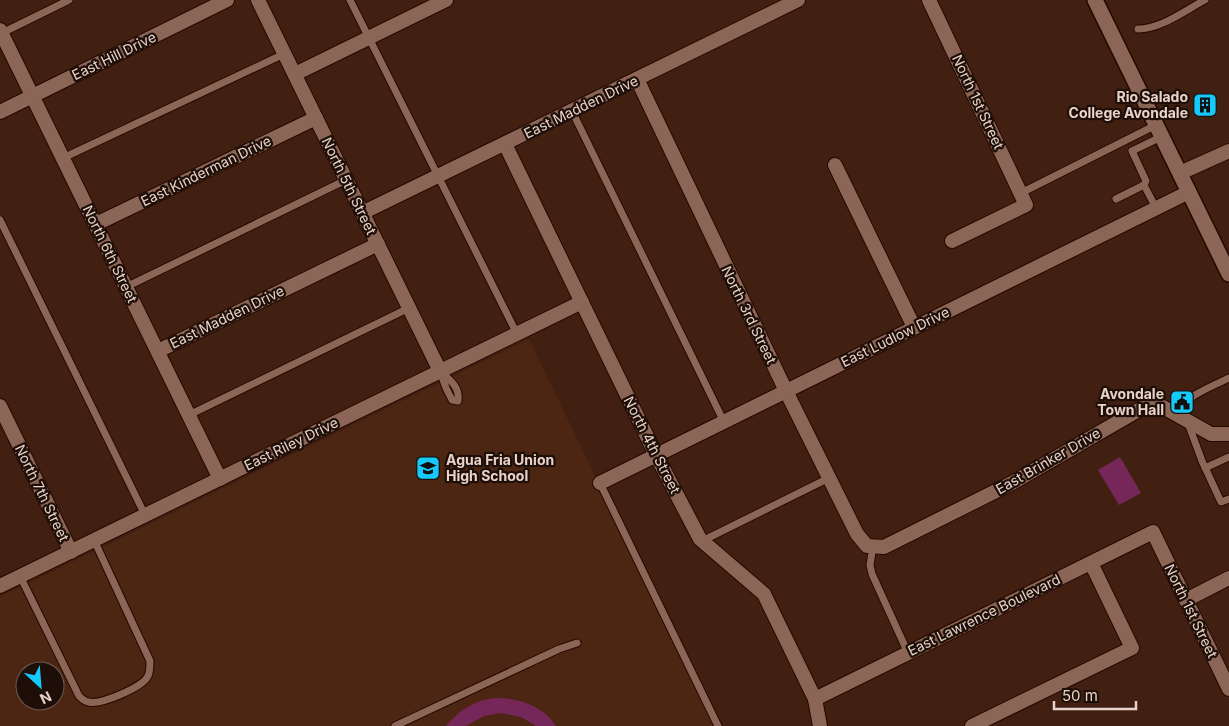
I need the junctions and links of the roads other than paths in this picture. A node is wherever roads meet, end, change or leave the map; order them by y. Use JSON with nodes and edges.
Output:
{"nodes":[{"id":1,"x":69,"y":0,"type":"edge"},
{"id":2,"x":227,"y":0,"type":"edge"},
{"id":3,"x":258,"y":0,"type":"edge"},
{"id":4,"x":350,"y":0,"type":"edge"},
{"id":5,"x":446,"y":0,"type":"edge"},
{"id":6,"x":798,"y":0,"type":"edge"},
{"id":7,"x":929,"y":0,"type":"edge"},
{"id":8,"x":1095,"y":0,"type":"edge"},
{"id":9,"x":1205,"y":0,"type":"edge"},
{"id":10,"x":1138,"y":30,"type":"dead end"},
{"id":11,"x":1,"y":31,"type":"edge"},
{"id":12,"x":368,"y":38,"type":"junction"},
{"id":13,"x":284,"y":54,"type":"junction"},
{"id":14,"x":295,"y":74,"type":"junction"},
{"id":15,"x":637,"y":79,"type":"junction"},
{"id":16,"x":33,"y":96,"type":"junction"},
{"id":17,"x":572,"y":111,"type":"junction"},
{"id":18,"x":0,"y":112,"type":"edge"},
{"id":19,"x":316,"y":118,"type":"junction"},
{"id":20,"x":1159,"y":131,"type":"junction"},
{"id":21,"x":505,"y":144,"type":"junction"},
{"id":22,"x":1229,"y":151,"type":"edge"},
{"id":23,"x":63,"y":158,"type":"junction"},
{"id":24,"x":835,"y":165,"type":"dead end"},
{"id":25,"x":1180,"y":174,"type":"junction"},
{"id":26,"x":438,"y":176,"type":"junction"},
{"id":27,"x":346,"y":180,"type":"junction"},
{"id":28,"x":1144,"y":185,"type":"junction"},
{"id":29,"x":1189,"y":192,"type":"junction"},
{"id":30,"x":1023,"y":199,"type":"junction"},
{"id":31,"x":1116,"y":199,"type":"dead end"},
{"id":32,"x":1156,"y":208,"type":"junction"},
{"id":33,"x":362,"y":212,"type":"junction"},
{"id":34,"x":0,"y":220,"type":"edge"},
{"id":35,"x":96,"y":224,"type":"junction"},
{"id":36,"x":952,"y":241,"type":"dead end"},
{"id":37,"x":378,"y":244,"type":"junction"},
{"id":38,"x":1229,"y":274,"type":"edge"},
{"id":39,"x":126,"y":287,"type":"junction"},
{"id":40,"x":582,"y":302,"type":"junction"},
{"id":41,"x":409,"y":308,"type":"junction"},
{"id":42,"x":914,"y":327,"type":"junction"},
{"id":43,"x":517,"y":334,"type":"junction"},
{"id":44,"x":158,"y":351,"type":"junction"},
{"id":45,"x":440,"y":372,"type":"junction"},
{"id":46,"x":1229,"y":378,"type":"edge"},
{"id":47,"x":786,"y":391,"type":"junction"},
{"id":48,"x":0,"y":406,"type":"edge"},
{"id":49,"x":1175,"y":413,"type":"junction"},
{"id":50,"x":189,"y":415,"type":"junction"},
{"id":51,"x":1188,"y":421,"type":"junction"},
{"id":52,"x":724,"y":422,"type":"junction"},
{"id":53,"x":1229,"y":434,"type":"edge"},
{"id":54,"x":656,"y":455,"type":"junction"},
{"id":55,"x":1229,"y":457,"type":"edge"},
{"id":56,"x":1205,"y":468,"type":"junction"},
{"id":57,"x":829,"y":478,"type":"junction"},
{"id":58,"x":220,"y":479,"type":"junction"},
{"id":59,"x":600,"y":483,"type":"joint"},
{"id":60,"x":1229,"y":499,"type":"edge"},
{"id":61,"x":146,"y":515,"type":"junction"},
{"id":62,"x":1153,"y":532,"type":"joint"},
{"id":63,"x":94,"y":540,"type":"junction"},
{"id":64,"x":702,"y":541,"type":"junction"},
{"id":65,"x":870,"y":546,"type":"junction"},
{"id":66,"x":71,"y":552,"type":"junction"},
{"id":67,"x":1091,"y":563,"type":"junction"},
{"id":68,"x":20,"y":576,"type":"junction"},
{"id":69,"x":1229,"y":578,"type":"edge"},
{"id":70,"x":0,"y":586,"type":"edge"},
{"id":71,"x":1186,"y":600,"type":"junction"},
{"id":72,"x":577,"y":643,"type":"dead end"},
{"id":73,"x":908,"y":653,"type":"junction"},
{"id":74,"x":1229,"y":689,"type":"edge"},
{"id":75,"x":815,"y":699,"type":"junction"},
{"id":76,"x":395,"y":726,"type":"edge"},
{"id":77,"x":718,"y":726,"type":"edge"},
{"id":78,"x":820,"y":726,"type":"edge"},
{"id":79,"x":972,"y":726,"type":"edge"}],
"edges":[{"from":1,"to":11,"type":"lane"},
{"from":2,"to":16,"type":"street","name":"East Hill Drive"},
{"from":3,"to":13,"type":"street","name":"North 5th Street"},
{"from":4,"to":12,"type":"lane"},
{"from":5,"to":12,"type":"street"},
{"from":6,"to":15,"type":"street","name":"East Madden Drive"},
{"from":7,"to":30,"type":"street","name":"North 1st Street"},
{"from":8,"to":20,"type":"street"},
{"from":9,"to":10,"type":"lane"},
{"from":11,"to":16,"type":"street","name":"North 6th Street"},
{"from":12,"to":14,"type":"street"},
{"from":12,"to":26,"type":"lane"},
{"from":13,"to":14,"type":"street","name":"North 5th Street"},
{"from":13,"to":23,"type":"lane"},
{"from":14,"to":19,"type":"street","name":"North 5th Street"},
{"from":15,"to":17,"type":"street","name":"East Madden Drive"},
{"from":15,"to":47,"type":"street","name":"North 3rd Street"},
{"from":16,"to":18,"type":"street","name":"East Hill Drive"},
{"from":16,"to":23,"type":"street","name":"North 6th Street"},
{"from":17,"to":21,"type":"street","name":"East Madden Drive"},
{"from":17,"to":52,"type":"lane"},
{"from":19,"to":27,"type":"street","name":"North 5th Street"},
{"from":19,"to":35,"type":"street","name":"East Kinderman Drive"},
{"from":20,"to":25,"type":"street"},
{"from":20,"to":28,"type":"lane"},
{"from":20,"to":30,"type":"lane"},
{"from":21,"to":26,"type":"street","name":"East Madden Drive"},
{"from":21,"to":40,"type":"street","name":"North 4th Street"},
{"from":22,"to":25,"type":"street"},
{"from":23,"to":35,"type":"street","name":"North 6th Street"},
{"from":24,"to":42,"type":"street"},
{"from":25,"to":29,"type":"street"},
{"from":26,"to":33,"type":"street","name":"East Madden Drive"},
{"from":26,"to":43,"type":"lane"},
{"from":27,"to":33,"type":"street","name":"North 5th Street"},
{"from":27,"to":39,"type":"lane"},
{"from":28,"to":31,"type":"lane"},
{"from":28,"to":32,"type":"lane"},
{"from":29,"to":32,"type":"street","name":"East Ludlow Drive"},
{"from":29,"to":38,"type":"street"},
{"from":30,"to":36,"type":"street"},
{"from":32,"to":42,"type":"street","name":"East Ludlow Drive"},
{"from":33,"to":37,"type":"street","name":"North 5th Street"},
{"from":34,"to":61,"type":"lane"},
{"from":35,"to":39,"type":"street","name":"North 6th Street"},
{"from":37,"to":41,"type":"street","name":"North 5th Street"},
{"from":37,"to":44,"type":"street","name":"East Madden Drive"},
{"from":39,"to":44,"type":"street","name":"North 6th Street"},
{"from":40,"to":43,"type":"street","name":"East Riley Drive"},
{"from":40,"to":54,"type":"street","name":"North 4th Street"},
{"from":41,"to":45,"type":"street","name":"North 5th Street"},
{"from":41,"to":50,"type":"lane"},
{"from":42,"to":47,"type":"street","name":"East Ludlow Drive"},
{"from":43,"to":45,"type":"street","name":"East Riley Drive"},
{"from":44,"to":50,"type":"street","name":"North 6th Street"},
{"from":45,"to":58,"type":"street","name":"East Riley Drive"},
{"from":46,"to":49,"type":"lane"},
{"from":47,"to":52,"type":"street","name":"East Ludlow Drive"},
{"from":47,"to":57,"type":"street","name":"North 3rd Street"},
{"from":48,"to":66,"type":"street","name":"North 7th Street"},
{"from":49,"to":51,"type":"street","name":"East Brinker Drive"},
{"from":49,"to":65,"type":"street","name":"East Brinker Drive"},
{"from":50,"to":58,"type":"street","name":"North 6th Street"},
{"from":51,"to":53,"type":"street","name":"East Brinker Drive"},
{"from":51,"to":56,"type":"lane"},
{"from":52,"to":54,"type":"street","name":"East Ludlow Drive"},
{"from":54,"to":59,"type":"street","name":"East Ludlow Drive"},
{"from":54,"to":64,"type":"street","name":"North 4th Street"},
{"from":55,"to":56,"type":"lane"},
{"from":56,"to":60,"type":"lane"},
{"from":57,"to":64,"type":"lane"},
{"from":57,"to":65,"type":"street","name":"North 3rd Street"},
{"from":58,"to":61,"type":"street","name":"East Riley Drive"},
{"from":59,"to":77,"type":"lane"},
{"from":61,"to":63,"type":"street","name":"East Riley Drive"},
{"from":62,"to":67,"type":"street","name":"East Lawrence Boulevard"},
{"from":62,"to":71,"type":"street","name":"North 1st Street"},
{"from":63,"to":66,"type":"street","name":"East Riley Drive"},
{"from":63,"to":68,"type":"lane"},
{"from":64,"to":75,"type":"street","name":"North 4th Street"},
{"from":65,"to":73,"type":"lane"},
{"from":66,"to":68,"type":"street","name":"East Riley Drive"},
{"from":67,"to":73,"type":"street","name":"East Lawrence Boulevard"},
{"from":67,"to":79,"type":"street"},
{"from":68,"to":70,"type":"street","name":"East Riley Drive"},
{"from":69,"to":71,"type":"street"},
{"from":71,"to":74,"type":"street","name":"North 1st Street"},
{"from":72,"to":76,"type":"lane"},
{"from":73,"to":75,"type":"street","name":"East Lawrence Boulevard"},
{"from":75,"to":78,"type":"street","name":"North 4th Street"}]}
